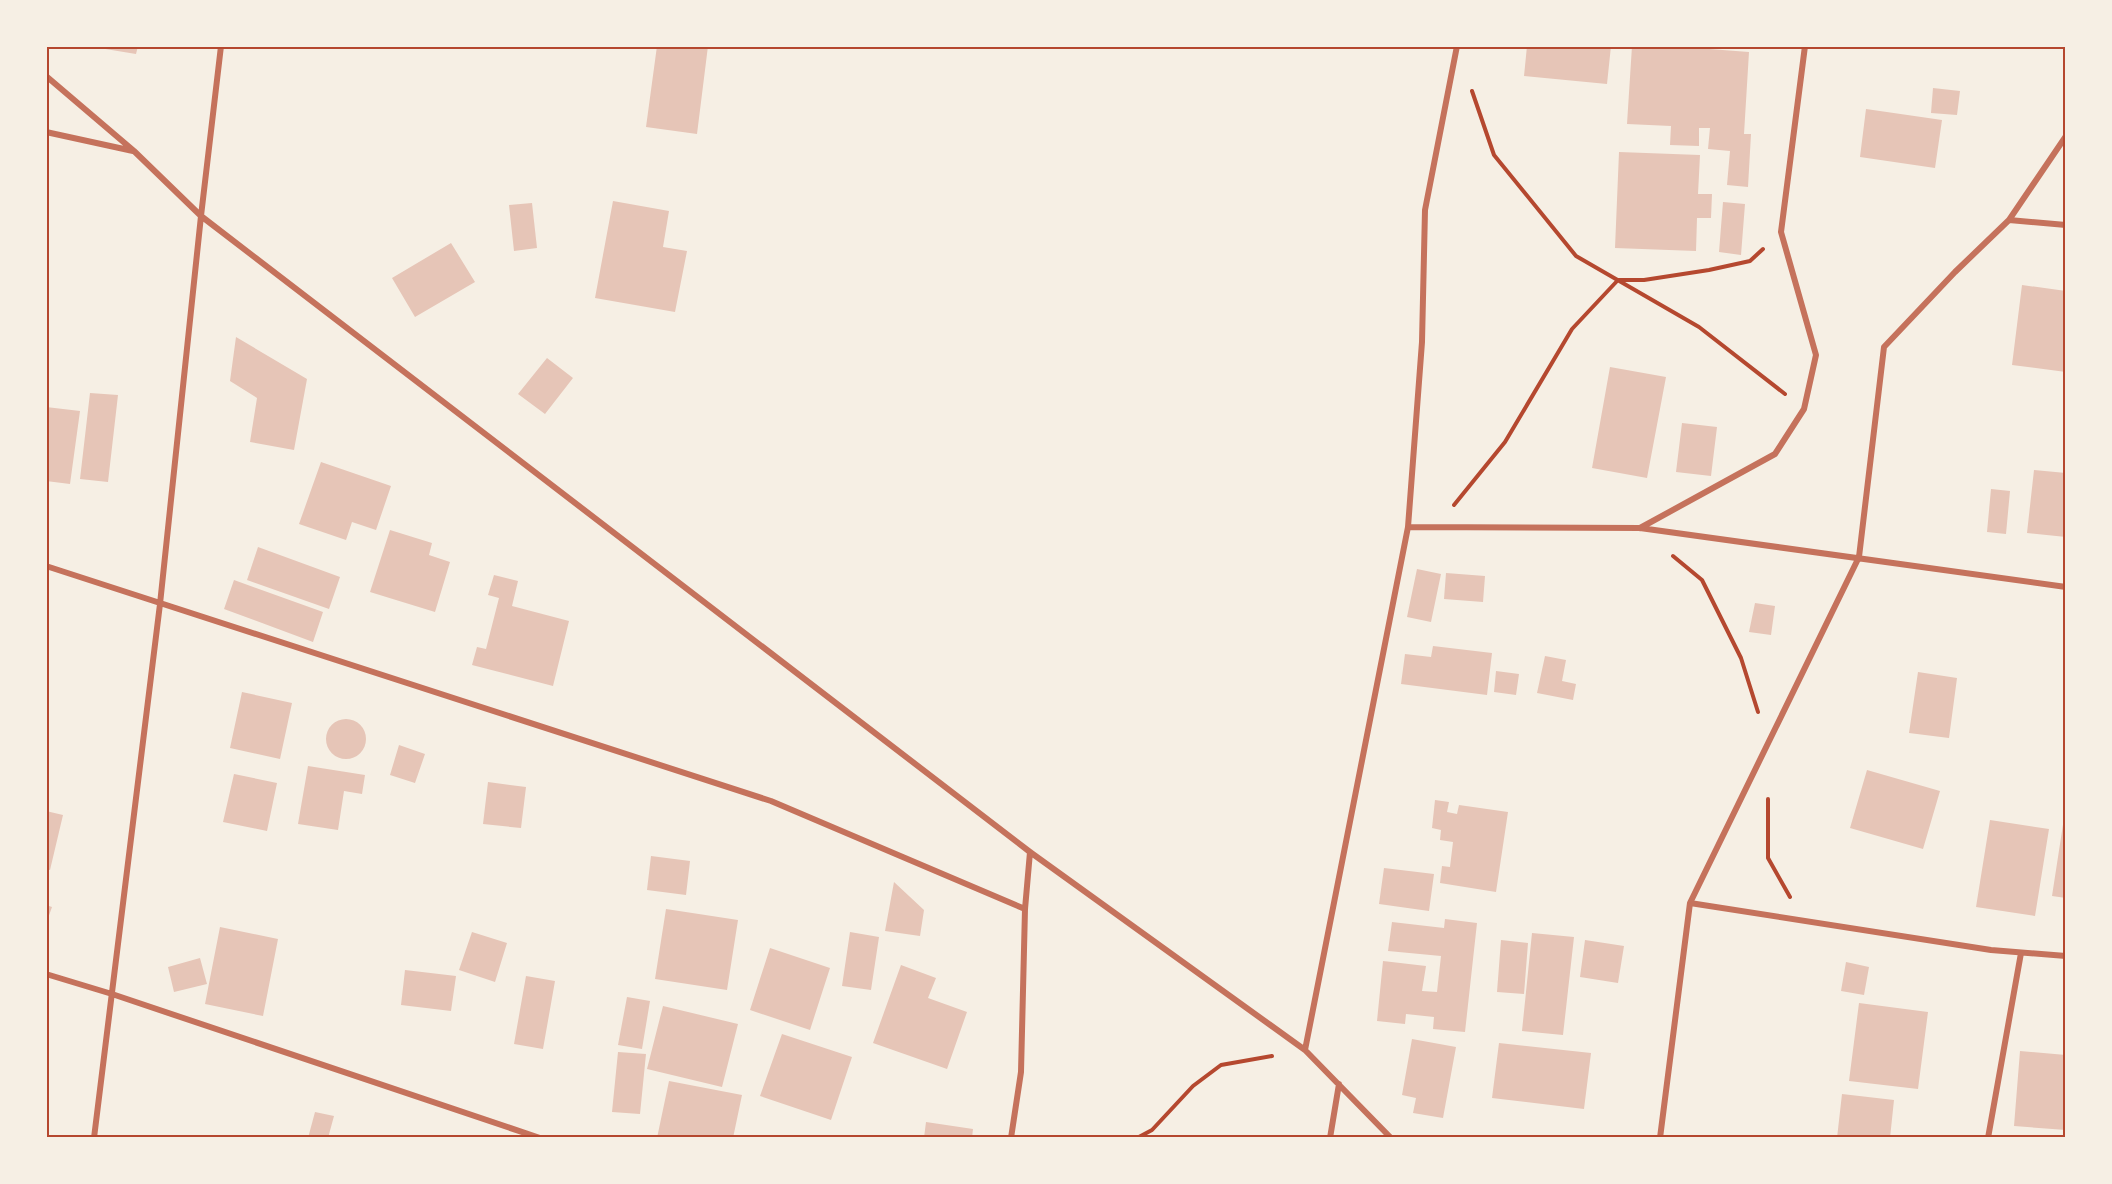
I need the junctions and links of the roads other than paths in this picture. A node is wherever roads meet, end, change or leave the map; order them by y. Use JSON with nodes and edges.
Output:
{"nodes":[{"id":1,"x":221,"y":46,"type":"edge"},
{"id":2,"x":1805,"y":46,"type":"edge"},
{"id":3,"x":1457,"y":47,"type":"edge"},
{"id":4,"x":46,"y":76,"type":"edge"},
{"id":5,"x":46,"y":132,"type":"edge"},
{"id":6,"x":2066,"y":135,"type":"edge"},
{"id":7,"x":134,"y":151,"type":"junction"},
{"id":8,"x":201,"y":216,"type":"junction"},
{"id":9,"x":2009,"y":220,"type":"junction"},
{"id":10,"x":2066,"y":225,"type":"edge"},
{"id":11,"x":1408,"y":527,"type":"junction"},
{"id":12,"x":1640,"y":528,"type":"junction"},
{"id":13,"x":1859,"y":557,"type":"junction"},
{"id":14,"x":46,"y":566,"type":"edge"},
{"id":15,"x":2066,"y":587,"type":"edge"},
{"id":16,"x":160,"y":604,"type":"junction"},
{"id":17,"x":1030,"y":852,"type":"junction"},
{"id":18,"x":1690,"y":903,"type":"junction"},
{"id":19,"x":1025,"y":909,"type":"junction"},
{"id":20,"x":2021,"y":953,"type":"junction"},
{"id":21,"x":2066,"y":956,"type":"edge"},
{"id":22,"x":46,"y":974,"type":"edge"},
{"id":23,"x":112,"y":994,"type":"junction"},
{"id":24,"x":1305,"y":1050,"type":"junction"},
{"id":25,"x":1339,"y":1084,"type":"junction"},
{"id":26,"x":94,"y":1137,"type":"edge"},
{"id":27,"x":540,"y":1137,"type":"edge"},
{"id":28,"x":1011,"y":1137,"type":"edge"},
{"id":29,"x":1330,"y":1137,"type":"edge"},
{"id":30,"x":1391,"y":1137,"type":"edge"},
{"id":31,"x":1660,"y":1137,"type":"edge"},
{"id":32,"x":1988,"y":1137,"type":"edge"}],
"edges":[{"from":1,"to":8,"type":"street"},
{"from":2,"to":12,"type":"street"},
{"from":3,"to":11,"type":"street"},
{"from":4,"to":7,"type":"street"},
{"from":5,"to":7,"type":"street"},
{"from":6,"to":9,"type":"street"},
{"from":7,"to":8,"type":"street"},
{"from":8,"to":16,"type":"street"},
{"from":8,"to":17,"type":"street"},
{"from":9,"to":10,"type":"street"},
{"from":9,"to":13,"type":"street"},
{"from":11,"to":12,"type":"street"},
{"from":11,"to":24,"type":"street"},
{"from":12,"to":13,"type":"street"},
{"from":13,"to":15,"type":"street"},
{"from":13,"to":18,"type":"street"},
{"from":14,"to":16,"type":"street"},
{"from":16,"to":19,"type":"street"},
{"from":16,"to":23,"type":"street"},
{"from":17,"to":19,"type":"street"},
{"from":17,"to":24,"type":"street"},
{"from":18,"to":20,"type":"street"},
{"from":18,"to":31,"type":"street"},
{"from":19,"to":28,"type":"street"},
{"from":20,"to":21,"type":"street"},
{"from":20,"to":32,"type":"street"},
{"from":22,"to":23,"type":"street"},
{"from":23,"to":26,"type":"street"},
{"from":23,"to":27,"type":"street"},
{"from":24,"to":25,"type":"street"},
{"from":25,"to":29,"type":"street"},
{"from":25,"to":30,"type":"street"}]}
